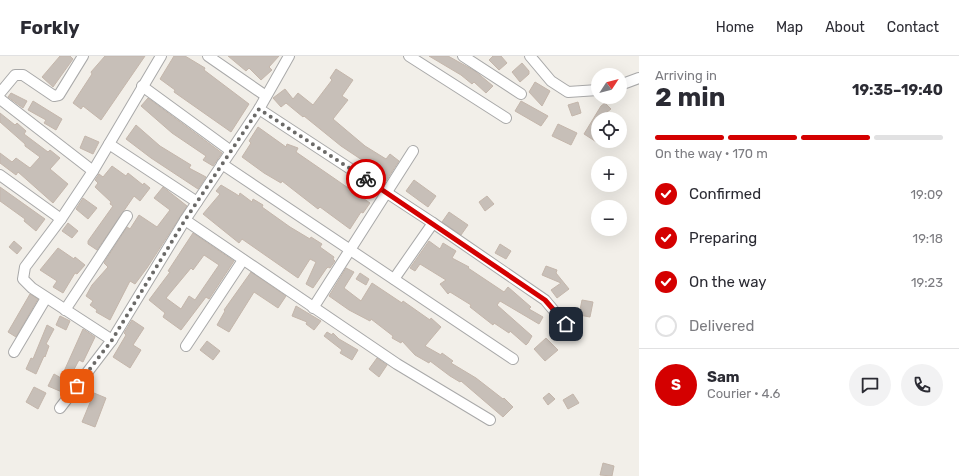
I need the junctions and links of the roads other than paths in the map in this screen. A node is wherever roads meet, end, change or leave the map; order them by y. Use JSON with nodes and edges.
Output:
{"nodes":[{"id":1,"x":83,"y":56,"type":"edge"},
{"id":2,"x":161,"y":56,"type":"edge"},
{"id":3,"x":208,"y":56,"type":"edge"},
{"id":4,"x":289,"y":56,"type":"edge"},
{"id":5,"x":410,"y":56,"type":"edge"},
{"id":6,"x":463,"y":56,"type":"edge"},
{"id":7,"x":530,"y":56,"type":"edge"},
{"id":8,"x":639,"y":78,"type":"edge"},
{"id":9,"x":627,"y":83,"type":"edge"},
{"id":10,"x":142,"y":86,"type":"junction"},
{"id":11,"x":591,"y":90,"type":"edge"},
{"id":12,"x":0,"y":93,"type":"edge"},
{"id":13,"x":521,"y":94,"type":"dead end"},
{"id":14,"x":266,"y":96,"type":"junction"},
{"id":15,"x":0,"y":99,"type":"edge"},
{"id":16,"x":259,"y":109,"type":"junction"},
{"id":17,"x":506,"y":118,"type":"dead end"},
{"id":18,"x":109,"y":144,"type":"junction"},
{"id":19,"x":231,"y":151,"type":"junction"},
{"id":20,"x":413,"y":151,"type":"dead end"},
{"id":21,"x":222,"y":164,"type":"junction"},
{"id":22,"x":93,"y":171,"type":"junction"},
{"id":23,"x":0,"y":175,"type":"edge"},
{"id":24,"x":386,"y":192,"type":"junction"},
{"id":25,"x":197,"y":202,"type":"junction"},
{"id":26,"x":127,"y":216,"type":"dead end"},
{"id":27,"x":61,"y":219,"type":"junction"},
{"id":28,"x":185,"y":220,"type":"junction"},
{"id":29,"x":433,"y":223,"type":"junction"},
{"id":30,"x":349,"y":250,"type":"junction"},
{"id":31,"x":243,"y":260,"type":"junction"},
{"id":32,"x":394,"y":279,"type":"junction"},
{"id":33,"x":46,"y":298,"type":"junction"},
{"id":34,"x":313,"y":308,"type":"junction"},
{"id":35,"x":65,"y":310,"type":"junction"},
{"id":36,"x":566,"y":324,"type":"dead end"},
{"id":37,"x":112,"y":340,"type":"junction"},
{"id":38,"x":186,"y":346,"type":"dead end"},
{"id":39,"x":14,"y":352,"type":"dead end"},
{"id":40,"x":513,"y":359,"type":"dead end"},
{"id":41,"x":60,"y":408,"type":"dead end"},
{"id":42,"x":490,"y":420,"type":"dead end"}],
"edges":[{"from":1,"to":12,"type":"street"},
{"from":2,"to":10,"type":"street"},
{"from":3,"to":14,"type":"street"},
{"from":4,"to":14,"type":"street"},
{"from":5,"to":17,"type":"street"},
{"from":6,"to":13,"type":"street"},
{"from":7,"to":11,"type":"street"},
{"from":8,"to":9,"type":"street"},
{"from":10,"to":18,"type":"street"},
{"from":10,"to":19,"type":"street"},
{"from":14,"to":16,"type":"street"},
{"from":15,"to":22,"type":"street"},
{"from":16,"to":19,"type":"street"},
{"from":16,"to":24,"type":"street"},
{"from":18,"to":22,"type":"street"},
{"from":18,"to":25,"type":"street"},
{"from":19,"to":21,"type":"street"},
{"from":20,"to":24,"type":"street"},
{"from":21,"to":25,"type":"street"},
{"from":21,"to":30,"type":"street"},
{"from":22,"to":27,"type":"street"},
{"from":23,"to":27,"type":"street"},
{"from":24,"to":29,"type":"street"},
{"from":24,"to":30,"type":"street"},
{"from":25,"to":28,"type":"street"},
{"from":26,"to":35,"type":"street"},
{"from":27,"to":33,"type":"street"},
{"from":28,"to":31,"type":"street"},
{"from":28,"to":37,"type":"street"},
{"from":29,"to":32,"type":"street"},
{"from":29,"to":36,"type":"street"},
{"from":30,"to":32,"type":"street"},
{"from":30,"to":34,"type":"street"},
{"from":31,"to":34,"type":"street"},
{"from":31,"to":38,"type":"street"},
{"from":32,"to":40,"type":"street"},
{"from":33,"to":35,"type":"street"},
{"from":33,"to":39,"type":"street"},
{"from":34,"to":42,"type":"street"},
{"from":35,"to":37,"type":"street"},
{"from":37,"to":41,"type":"street"}]}
